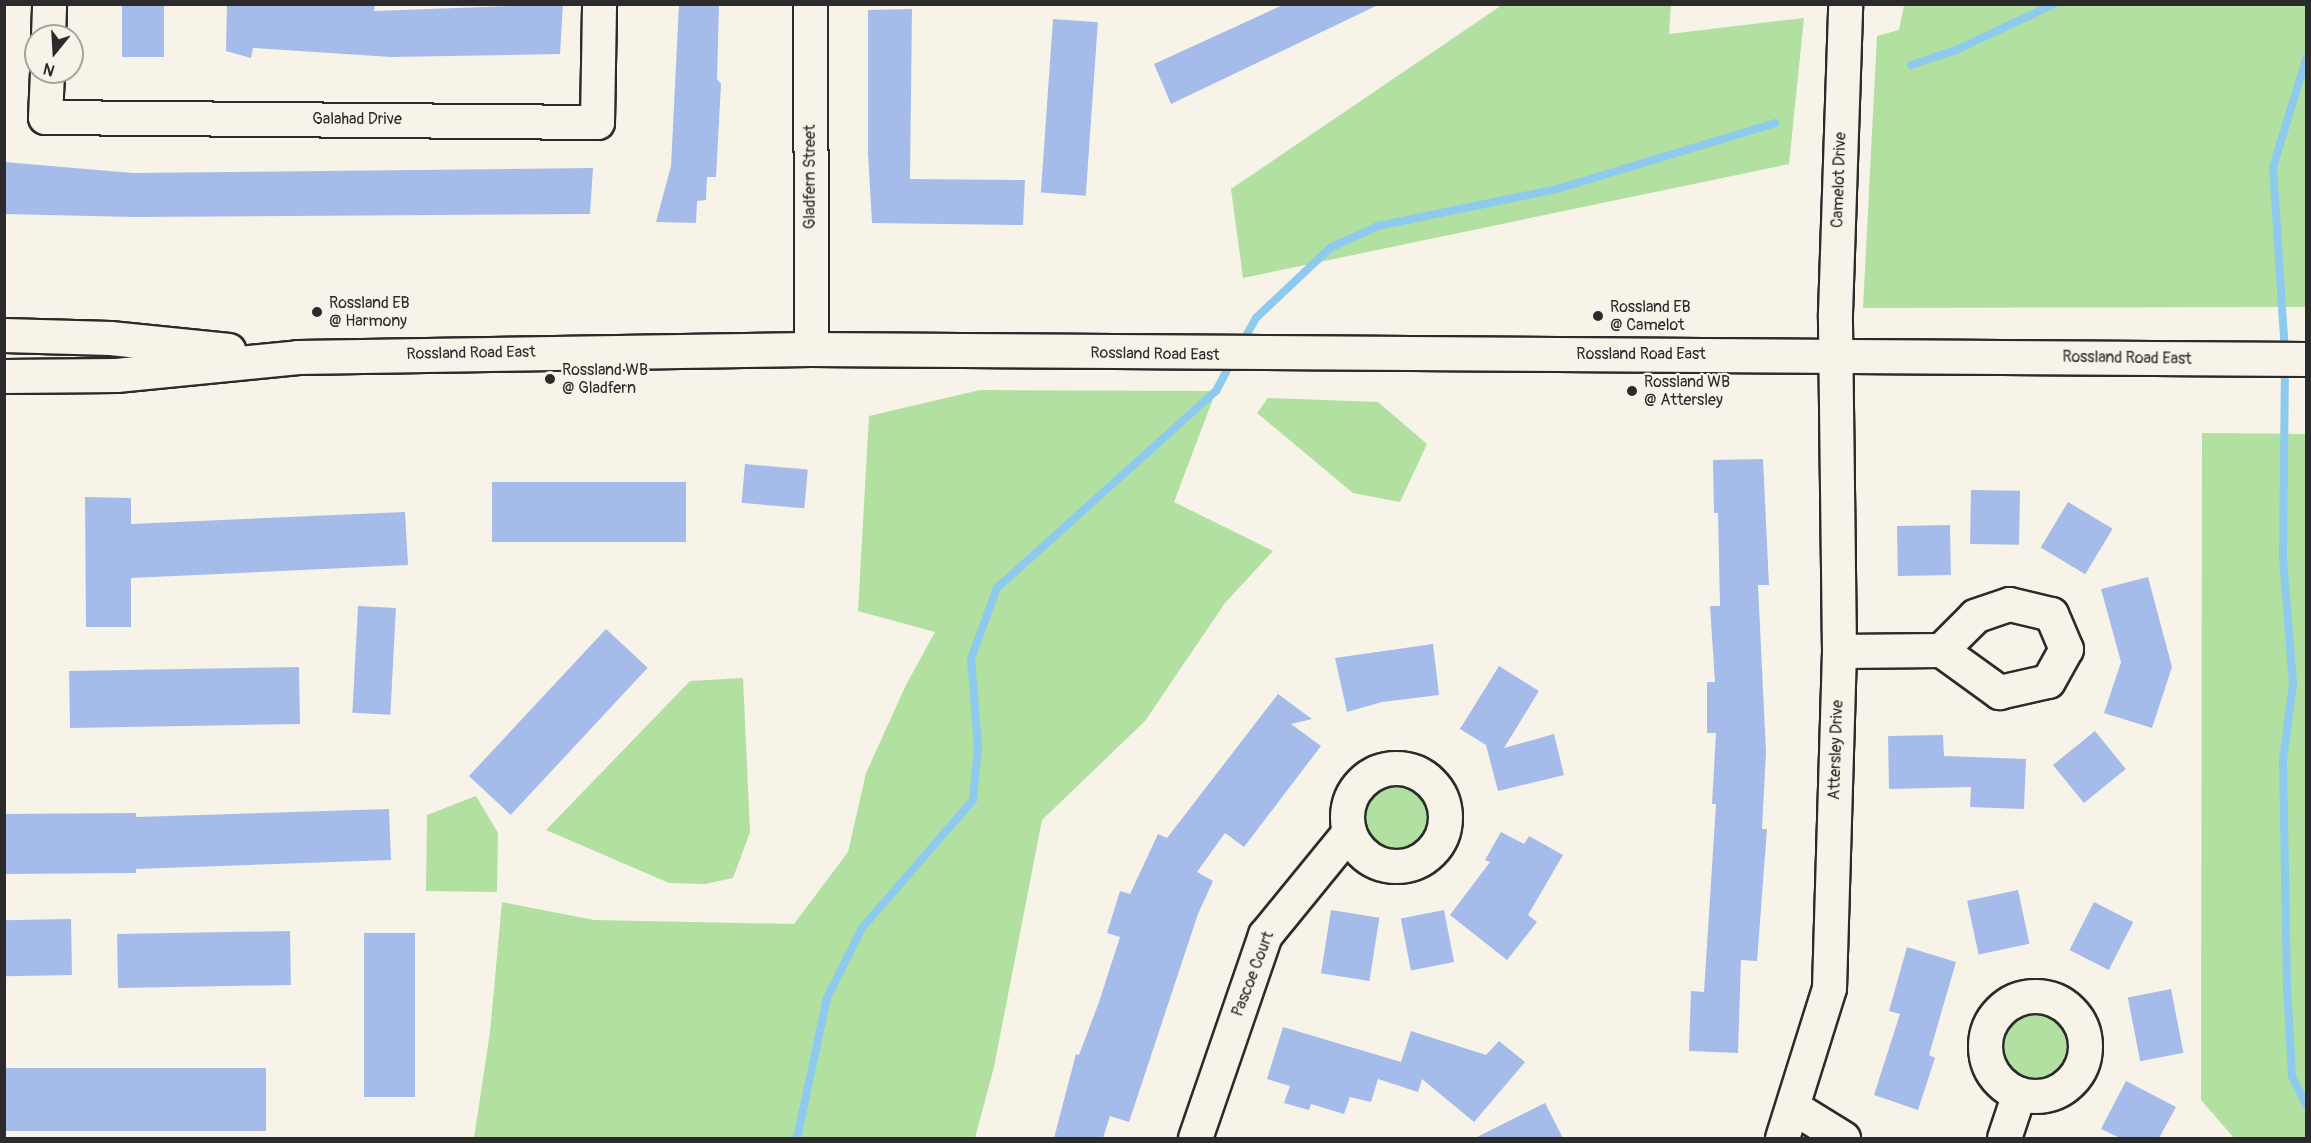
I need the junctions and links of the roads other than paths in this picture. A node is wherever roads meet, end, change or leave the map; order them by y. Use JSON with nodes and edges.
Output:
{"nodes":[{"id":1,"x":49,"y":4,"type":"edge"},
{"id":2,"x":599,"y":4,"type":"edge"},
{"id":3,"x":810,"y":4,"type":"edge"},
{"id":4,"x":1845,"y":4,"type":"edge"},
{"id":5,"x":48,"y":24,"type":"edge"},
{"id":6,"x":46,"y":84,"type":"edge"},
{"id":7,"x":4,"y":335,"type":"edge"},
{"id":8,"x":811,"y":349,"type":"junction"},
{"id":9,"x":1834,"y":355,"type":"junction"},
{"id":10,"x":298,"y":357,"type":"junction"},
{"id":11,"x":2307,"y":359,"type":"edge"},
{"id":12,"x":4,"y":376,"type":"edge"},
{"id":13,"x":1941,"y":650,"type":"dead end"},
{"id":14,"x":1839,"y":651,"type":"junction"},
{"id":15,"x":1348,"y":832,"type":"dead end"},
{"id":16,"x":2019,"y":1093,"type":"dead end"},
{"id":17,"x":1793,"y":1107,"type":"junction"},
{"id":18,"x":1195,"y":1138,"type":"edge"},
{"id":19,"x":1782,"y":1138,"type":"edge"},
{"id":20,"x":1843,"y":1138,"type":"edge"},
{"id":21,"x":2004,"y":1138,"type":"edge"}],
"edges":[{"from":1,"to":5,"type":"street"},
{"from":2,"to":6,"type":"street","name":"Galahad Drive"},
{"from":3,"to":8,"type":"street","name":"Gladfern Street"},
{"from":4,"to":9,"type":"street","name":"Camelot Drive"},
{"from":7,"to":10,"type":"street"},
{"from":8,"to":9,"type":"street","name":"Rossland Road East"},
{"from":8,"to":10,"type":"street","name":"Rossland Road East"},
{"from":9,"to":11,"type":"street","name":"Rossland Road East"},
{"from":9,"to":14,"type":"street","name":"Attersley Drive"},
{"from":10,"to":12,"type":"street","name":"Rossland Road East"},
{"from":13,"to":14,"type":"street"},
{"from":14,"to":17,"type":"street","name":"Attersley Drive"},
{"from":15,"to":18,"type":"street","name":"Pascoe Court"},
{"from":16,"to":21,"type":"street"},
{"from":17,"to":19,"type":"street","name":"Attersley Drive"},
{"from":17,"to":20,"type":"street"}]}
